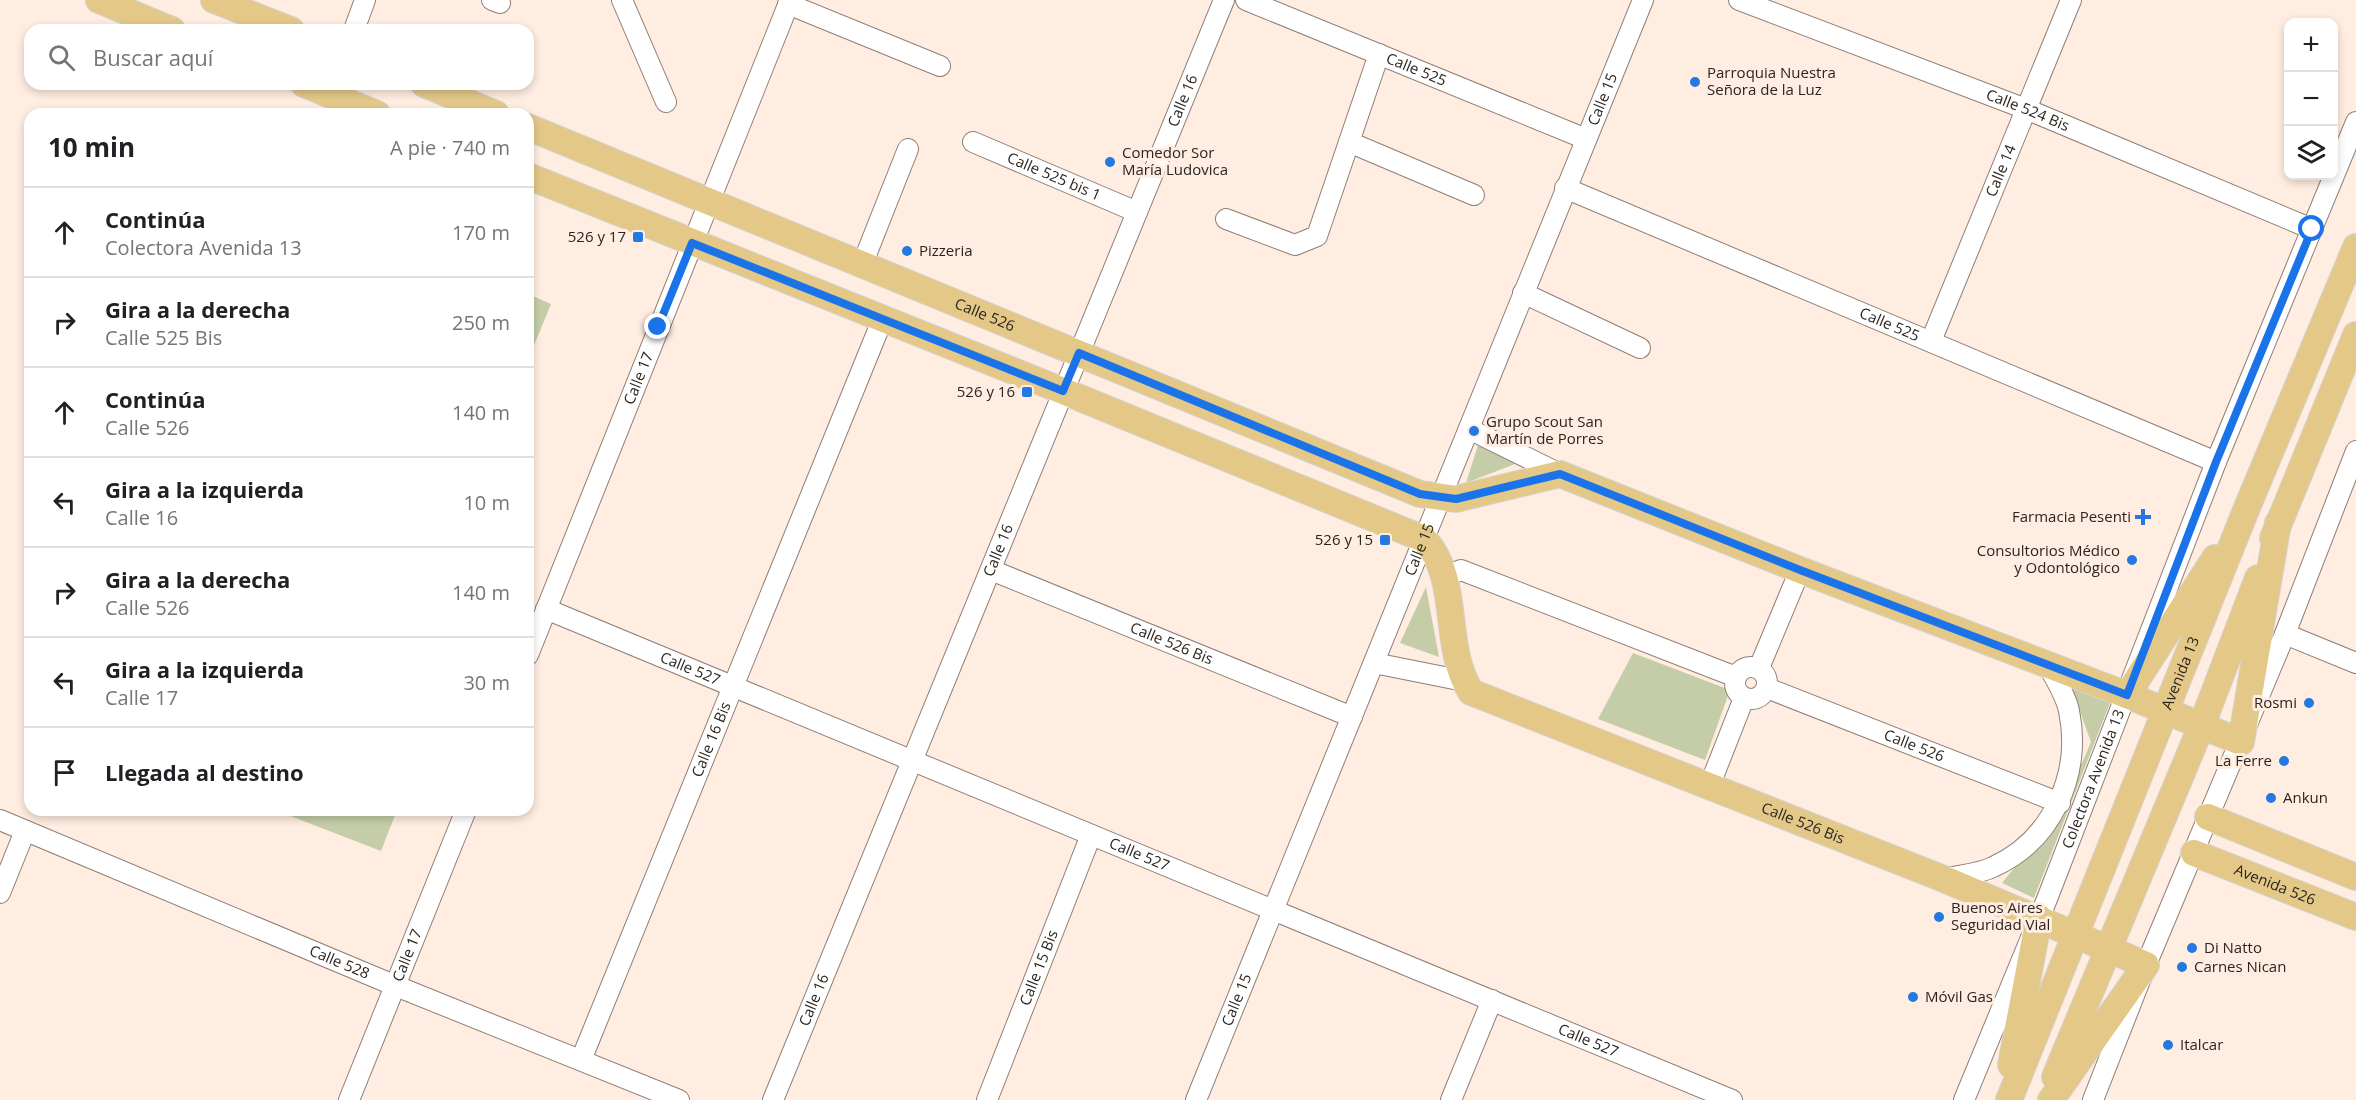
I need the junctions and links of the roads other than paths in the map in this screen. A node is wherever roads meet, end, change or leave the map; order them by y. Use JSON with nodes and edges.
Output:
{"nodes":[{"id":1,"x":99,"y":0,"type":"edge"},
{"id":2,"x":214,"y":0,"type":"edge"},
{"id":3,"x":365,"y":0,"type":"edge"},
{"id":4,"x":622,"y":0,"type":"edge"},
{"id":5,"x":1224,"y":0,"type":"edge"},
{"id":6,"x":1246,"y":0,"type":"edge"},
{"id":7,"x":1642,"y":0,"type":"edge"},
{"id":8,"x":1739,"y":0,"type":"edge"},
{"id":9,"x":2072,"y":0,"type":"edge"},
{"id":10,"x":789,"y":2,"type":"edge"},
{"id":11,"x":157,"y":24,"type":"edge"},
{"id":12,"x":276,"y":24,"type":"edge"},
{"id":13,"x":356,"y":24,"type":"edge"},
{"id":14,"x":1379,"y":54,"type":"junction"},
{"id":15,"x":940,"y":66,"type":"dead end"},
{"id":16,"x":319,"y":90,"type":"edge"},
{"id":17,"x":438,"y":90,"type":"edge"},
{"id":18,"x":666,"y":102,"type":"dead end"},
{"id":19,"x":362,"y":108,"type":"edge"},
{"id":20,"x":482,"y":108,"type":"edge"},
{"id":21,"x":2026,"y":110,"type":"junction"},
{"id":22,"x":2356,"y":122,"type":"edge"},
{"id":23,"x":534,"y":130,"type":"edge"},
{"id":24,"x":1586,"y":139,"type":"junction"},
{"id":25,"x":973,"y":142,"type":"dead end"},
{"id":26,"x":1349,"y":142,"type":"junction"},
{"id":27,"x":908,"y":149,"type":"dead end"},
{"id":28,"x":534,"y":178,"type":"edge"},
{"id":29,"x":1565,"y":188,"type":"junction"},
{"id":30,"x":1474,"y":195,"type":"dead end"},
{"id":31,"x":708,"y":202,"type":"junction"},
{"id":32,"x":1137,"y":212,"type":"junction"},
{"id":33,"x":1226,"y":219,"type":"dead end"},
{"id":34,"x":2312,"y":229,"type":"junction"},
{"id":35,"x":692,"y":243,"type":"junction"},
{"id":36,"x":2356,"y":247,"type":"edge"},
{"id":37,"x":862,"y":265,"type":"junction"},
{"id":38,"x":1522,"y":293,"type":"junction"},
{"id":39,"x":883,"y":318,"type":"junction"},
{"id":40,"x":2356,"y":335,"type":"edge"},
{"id":41,"x":1931,"y":341,"type":"junction"},
{"id":42,"x":1640,"y":348,"type":"dead end"},
{"id":43,"x":1079,"y":353,"type":"junction"},
{"id":44,"x":1063,"y":391,"type":"junction"},
{"id":45,"x":1469,"y":429,"type":"junction"},
{"id":46,"x":2356,"y":452,"type":"edge"},
{"id":47,"x":2216,"y":462,"type":"junction"},
{"id":48,"x":1560,"y":474,"type":"junction"},
{"id":49,"x":1441,"y":497,"type":"junction"},
{"id":50,"x":2246,"y":510,"type":"junction"},
{"id":51,"x":2278,"y":523,"type":"junction"},
{"id":52,"x":1424,"y":539,"type":"junction"},
{"id":53,"x":991,"y":570,"type":"junction"},
{"id":54,"x":1800,"y":570,"type":"junction"},
{"id":55,"x":1444,"y":577,"type":"junction"},
{"id":56,"x":546,"y":609,"type":"junction"},
{"id":57,"x":2285,"y":634,"type":"junction"},
{"id":58,"x":534,"y":640,"type":"edge"},
{"id":59,"x":1374,"y":663,"type":"junction"},
{"id":60,"x":2356,"y":663,"type":"edge"},
{"id":61,"x":2048,"y":665,"type":"junction"},
{"id":62,"x":1759,"y":668,"type":"junction"},
{"id":63,"x":1736,"y":676,"type":"junction"},
{"id":64,"x":1464,"y":681,"type":"junction"},
{"id":65,"x":734,"y":687,"type":"junction"},
{"id":66,"x":1767,"y":688,"type":"junction"},
{"id":67,"x":2127,"y":695,"type":"junction"},
{"id":68,"x":1744,"y":698,"type":"junction"},
{"id":69,"x":2166,"y":711,"type":"junction"},
{"id":70,"x":1352,"y":717,"type":"junction"},
{"id":71,"x":2202,"y":727,"type":"junction"},
{"id":72,"x":2241,"y":742,"type":"junction"},
{"id":73,"x":912,"y":761,"type":"junction"},
{"id":74,"x":1710,"y":788,"type":"junction"},
{"id":75,"x":2060,"y":803,"type":"junction"},
{"id":76,"x":464,"y":816,"type":"edge"},
{"id":77,"x":2208,"y":817,"type":"junction"},
{"id":78,"x":0,"y":820,"type":"edge"},
{"id":79,"x":25,"y":831,"type":"junction"},
{"id":80,"x":1091,"y":835,"type":"junction"},
{"id":81,"x":2194,"y":853,"type":"junction"},
{"id":82,"x":2356,"y":877,"type":"edge"},
{"id":83,"x":1944,"y":879,"type":"junction"},
{"id":84,"x":0,"y":893,"type":"edge"},
{"id":85,"x":1273,"y":910,"type":"junction"},
{"id":86,"x":2356,"y":916,"type":"edge"},
{"id":87,"x":2039,"y":918,"type":"junction"},
{"id":88,"x":2076,"y":935,"type":"junction"},
{"id":89,"x":2108,"y":949,"type":"junction"},
{"id":90,"x":2146,"y":966,"type":"junction"},
{"id":91,"x":396,"y":986,"type":"junction"},
{"id":92,"x":1492,"y":1000,"type":"junction"},
{"id":93,"x":581,"y":1060,"type":"junction"},
{"id":94,"x":349,"y":1100,"type":"edge"},
{"id":95,"x":679,"y":1100,"type":"edge"},
{"id":96,"x":773,"y":1100,"type":"edge"},
{"id":97,"x":987,"y":1100,"type":"edge"},
{"id":98,"x":1196,"y":1100,"type":"edge"},
{"id":99,"x":1451,"y":1100,"type":"edge"},
{"id":100,"x":1732,"y":1100,"type":"edge"},
{"id":101,"x":1964,"y":1100,"type":"edge"},
{"id":102,"x":2004,"y":1100,"type":"edge"},
{"id":103,"x":2008,"y":1100,"type":"edge"},
{"id":104,"x":2046,"y":1100,"type":"edge"},
{"id":105,"x":2051,"y":1100,"type":"edge"},
{"id":106,"x":2093,"y":1100,"type":"edge"}],
"edges":[{"from":1,"to":11,"type":"main road"},
{"from":2,"to":12,"type":"main road"},
{"from":3,"to":13,"type":"street"},
{"from":4,"to":18,"type":"street"},
{"from":5,"to":32,"type":"street","name":"Calle 16"},
{"from":6,"to":14,"type":"street","name":"Calle 525"},
{"from":7,"to":24,"type":"street","name":"Calle 15"},
{"from":8,"to":21,"type":"street","name":"Calle 524 Bis"},
{"from":9,"to":21,"type":"street","name":"Calle 14"},
{"from":10,"to":15,"type":"street"},
{"from":10,"to":31,"type":"street","name":"Calle 17"},
{"from":14,"to":24,"type":"street","name":"Calle 525"},
{"from":14,"to":26,"type":"street"},
{"from":16,"to":19,"type":"main road"},
{"from":17,"to":20,"type":"main road"},
{"from":21,"to":34,"type":"street","name":"Calle 524 Bis"},
{"from":21,"to":41,"type":"street","name":"Calle 14"},
{"from":22,"to":34,"type":"street","name":"Colectora Avenida 13"},
{"from":23,"to":31,"type":"main road","name":"Calle 526"},
{"from":24,"to":29,"type":"street","name":"Calle 15"},
{"from":25,"to":32,"type":"street","name":"Calle 525 bis 1"},
{"from":26,"to":30,"type":"street"},
{"from":26,"to":33,"type":"street"},
{"from":27,"to":37,"type":"street"},
{"from":28,"to":35,"type":"main road"},
{"from":29,"to":38,"type":"street","name":"Calle 15"},
{"from":29,"to":41,"type":"street","name":"Calle 525"},
{"from":31,"to":35,"type":"street","name":"Calle 17"},
{"from":31,"to":37,"type":"main road","name":"Calle 526"},
{"from":32,"to":43,"type":"street","name":"Calle 16"},
{"from":34,"to":47,"type":"street","name":"Colectora Avenida 13"},
{"from":35,"to":39,"type":"main road"},
{"from":35,"to":56,"type":"street","name":"Calle 17"},
{"from":36,"to":50,"type":"main road","name":"Avenida 13"},
{"from":37,"to":43,"type":"main road","name":"Calle 526"},
{"from":38,"to":42,"type":"street"},
{"from":38,"to":45,"type":"street","name":"Calle 15"},
{"from":39,"to":44,"type":"main road"},
{"from":39,"to":65,"type":"street","name":"Calle 16 Bis"},
{"from":40,"to":51,"type":"main road"},
{"from":41,"to":47,"type":"street","name":"Calle 525"},
{"from":43,"to":44,"type":"street","name":"Calle 16"},
{"from":43,"to":49,"type":"main road","name":"Calle 526"},
{"from":44,"to":52,"type":"main road"},
{"from":44,"to":53,"type":"street","name":"Calle 16"},
{"from":45,"to":48,"type":"street"},
{"from":45,"to":49,"type":"street","name":"Calle 15"},
{"from":46,"to":57,"type":"street"},
{"from":47,"to":67,"type":"street","name":"Colectora Avenida 13"},
{"from":48,"to":49,"type":"main road","name":"Calle 526"},
{"from":48,"to":54,"type":"main road"},
{"from":49,"to":52,"type":"street","name":"Calle 15"},
{"from":50,"to":67,"type":"main road"},
{"from":50,"to":69,"type":"main road","name":"Avenida 13"},
{"from":51,"to":71,"type":"main road"},
{"from":51,"to":72,"type":"main road"},
{"from":52,"to":55,"type":"main road"},
{"from":52,"to":59,"type":"street","name":"Calle 15"},
{"from":53,"to":70,"type":"street","name":"Calle 526 Bis"},
{"from":53,"to":73,"type":"street","name":"Calle 16"},
{"from":54,"to":61,"type":"main road"},
{"from":54,"to":62,"type":"street"},
{"from":55,"to":63,"type":"street"},
{"from":55,"to":64,"type":"main road"},
{"from":56,"to":58,"type":"street","name":"Calle 17"},
{"from":56,"to":65,"type":"street","name":"Calle 527"},
{"from":57,"to":60,"type":"street"},
{"from":57,"to":72,"type":"street"},
{"from":59,"to":64,"type":"street","name":"Calle 526 Bis"},
{"from":59,"to":70,"type":"street","name":"Calle 15"},
{"from":61,"to":67,"type":"main road"},
{"from":61,"to":75,"type":"street"},
{"from":62,"to":63,"type":"street"},
{"from":62,"to":66,"type":"street"},
{"from":63,"to":68,"type":"street"},
{"from":64,"to":74,"type":"main road","name":"Calle 526 Bis"},
{"from":65,"to":73,"type":"street","name":"Calle 527"},
{"from":65,"to":93,"type":"street","name":"Calle 16 Bis"},
{"from":66,"to":68,"type":"street"},
{"from":66,"to":75,"type":"street","name":"Calle 526"},
{"from":67,"to":69,"type":"main road"},
{"from":67,"to":87,"type":"street","name":"Colectora Avenida 13"},
{"from":68,"to":74,"type":"street"},
{"from":69,"to":71,"type":"main road"},
{"from":69,"to":88,"type":"main road","name":"Avenida 13"},
{"from":70,"to":85,"type":"street","name":"Calle 15"},
{"from":71,"to":72,"type":"main road"},
{"from":71,"to":89,"type":"main road"},
{"from":72,"to":77,"type":"street"},
{"from":73,"to":80,"type":"street","name":"Calle 527"},
{"from":73,"to":96,"type":"street","name":"Calle 16"},
{"from":74,"to":83,"type":"main road","name":"Calle 526 Bis"},
{"from":75,"to":83,"type":"street"},
{"from":76,"to":91,"type":"street","name":"Calle 17"},
{"from":77,"to":81,"type":"street"},
{"from":77,"to":82,"type":"main road"},
{"from":78,"to":79,"type":"street","name":"Calle 528"},
{"from":79,"to":84,"type":"street"},
{"from":79,"to":91,"type":"street","name":"Calle 528"},
{"from":80,"to":85,"type":"street","name":"Calle 527"},
{"from":80,"to":97,"type":"street","name":"Calle 15 Bis"},
{"from":81,"to":86,"type":"main road","name":"Avenida 526"},
{"from":81,"to":90,"type":"street"},
{"from":83,"to":87,"type":"main road","name":"Calle 526 Bis"},
{"from":85,"to":92,"type":"street","name":"Calle 527"},
{"from":85,"to":98,"type":"street","name":"Calle 15"},
{"from":87,"to":88,"type":"main road","name":"Calle 526 Bis"},
{"from":87,"to":101,"type":"street","name":"Colectora Avenida 13"},
{"from":87,"to":102,"type":"main road"},
{"from":88,"to":89,"type":"main road","name":"Calle 526 Bis"},
{"from":88,"to":103,"type":"main road","name":"Avenida 13"},
{"from":89,"to":90,"type":"main road","name":"Calle 526 Bis"},
{"from":89,"to":104,"type":"main road"},
{"from":90,"to":105,"type":"main road"},
{"from":90,"to":106,"type":"street"},
{"from":91,"to":93,"type":"street","name":"Calle 528"},
{"from":91,"to":94,"type":"street","name":"Calle 17"},
{"from":92,"to":99,"type":"street"},
{"from":92,"to":100,"type":"street","name":"Calle 527"},
{"from":93,"to":95,"type":"street","name":"Calle 528"}]}
